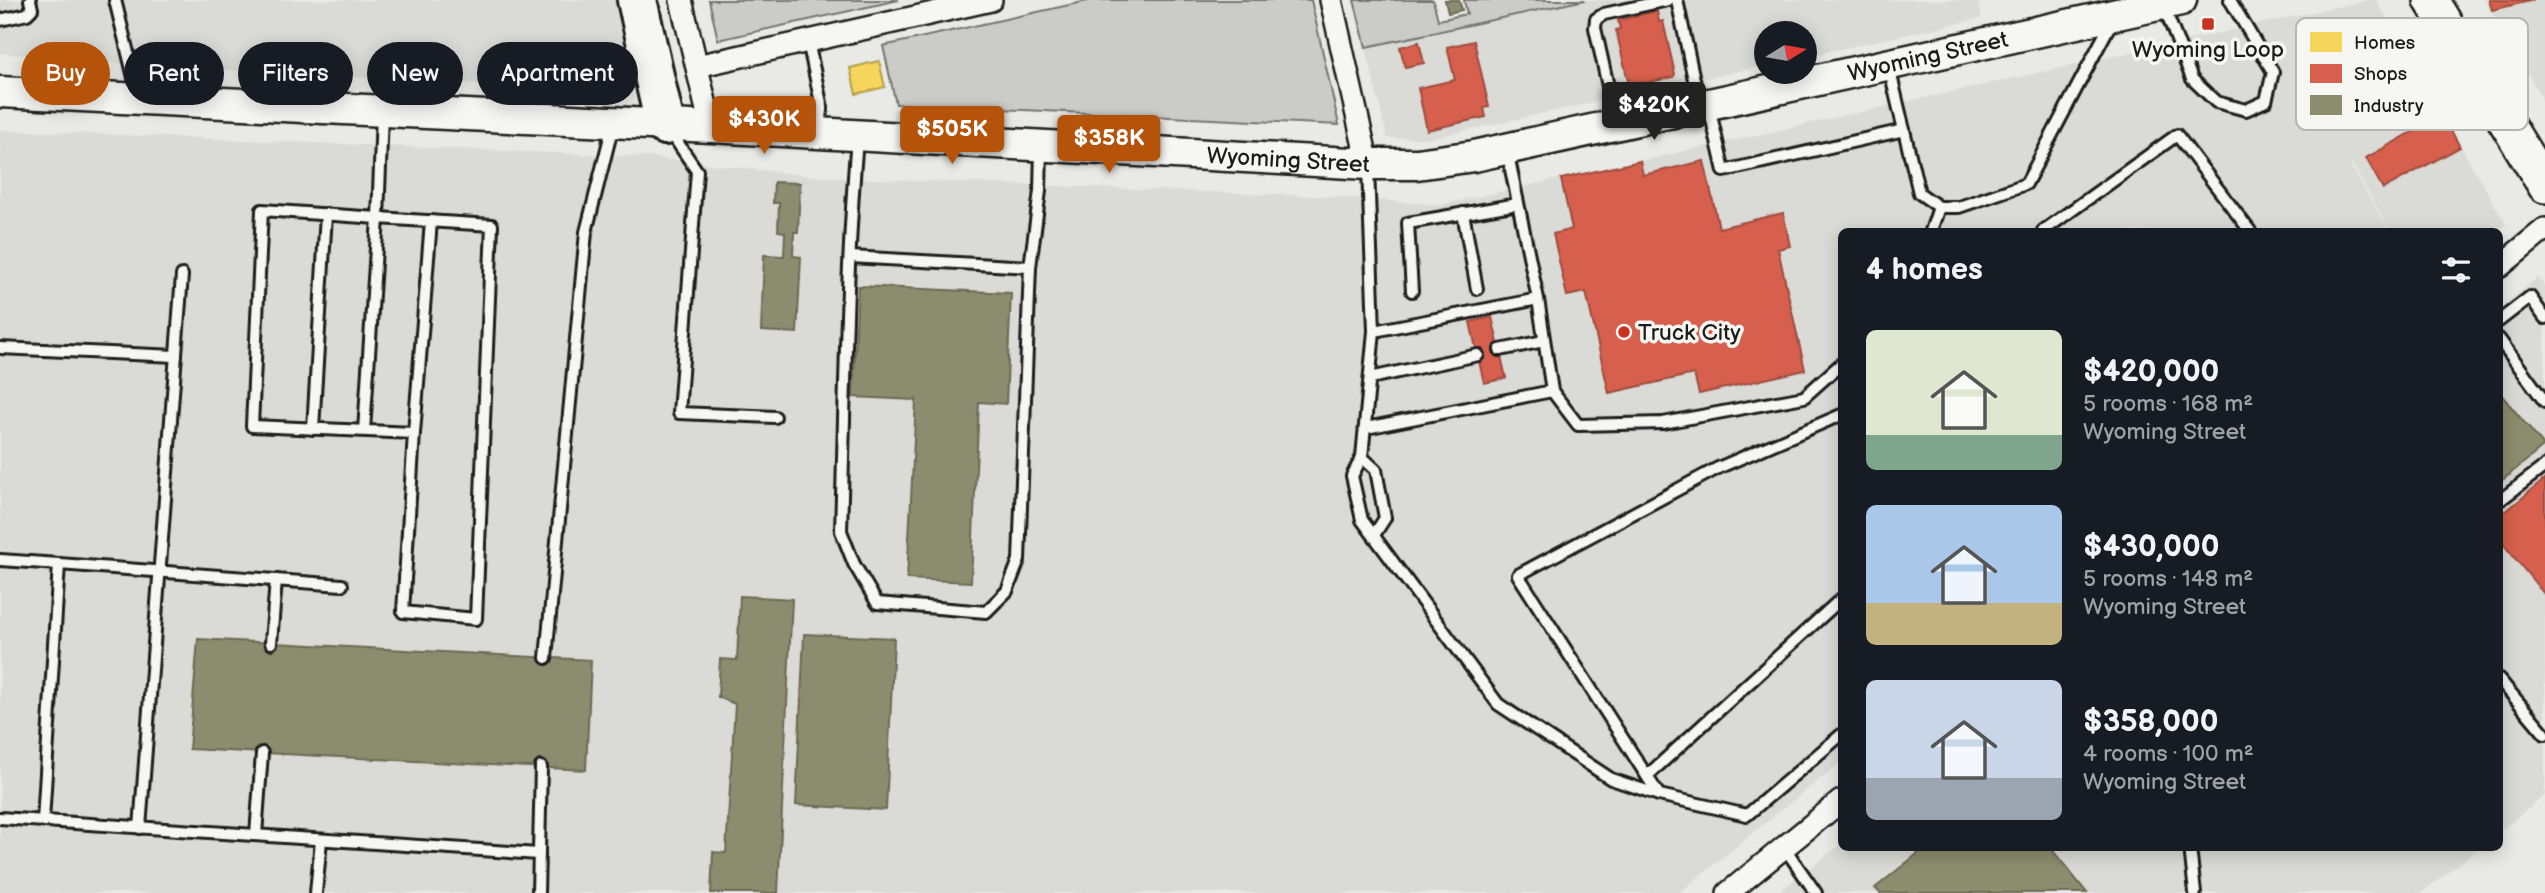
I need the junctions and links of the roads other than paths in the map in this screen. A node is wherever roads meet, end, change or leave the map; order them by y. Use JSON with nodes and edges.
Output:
{"nodes":[{"id":1,"x":30,"y":0,"type":"edge"},
{"id":2,"x":115,"y":0,"type":"edge"},
{"id":3,"x":637,"y":0,"type":"edge"},
{"id":4,"x":681,"y":0,"type":"edge"},
{"id":5,"x":991,"y":0,"type":"edge"},
{"id":6,"x":1331,"y":0,"type":"edge"},
{"id":7,"x":1668,"y":0,"type":"edge"},
{"id":8,"x":1677,"y":0,"type":"edge"},
{"id":9,"x":2230,"y":0,"type":"edge"},
{"id":10,"x":2431,"y":0,"type":"edge"},
{"id":11,"x":2172,"y":2,"type":"edge"},
{"id":12,"x":2115,"y":14,"type":"junction"},
{"id":13,"x":2442,"y":18,"type":"edge"},
{"id":14,"x":0,"y":20,"type":"edge"},
{"id":15,"x":808,"y":41,"type":"junction"},
{"id":16,"x":126,"y":42,"type":"edge"},
{"id":17,"x":1888,"y":65,"type":"junction"},
{"id":18,"x":697,"y":66,"type":"junction"},
{"id":19,"x":0,"y":92,"type":"edge"},
{"id":20,"x":124,"y":99,"type":"edge"},
{"id":21,"x":224,"y":104,"type":"edge"},
{"id":22,"x":1704,"y":105,"type":"junction"},
{"id":23,"x":382,"y":112,"type":"junction"},
{"id":24,"x":613,"y":123,"type":"junction"},
{"id":25,"x":665,"y":125,"type":"junction"},
{"id":26,"x":1616,"y":125,"type":"junction"},
{"id":27,"x":711,"y":127,"type":"junction"},
{"id":28,"x":1904,"y":130,"type":"junction"},
{"id":29,"x":2511,"y":130,"type":"edge"},
{"id":30,"x":820,"y":133,"type":"junction"},
{"id":31,"x":857,"y":135,"type":"junction"},
{"id":32,"x":1041,"y":146,"type":"junction"},
{"id":33,"x":1506,"y":149,"type":"junction"},
{"id":34,"x":1368,"y":164,"type":"junction"},
{"id":35,"x":2545,"y":186,"type":"edge"},
{"id":36,"x":1518,"y":204,"type":"junction"},
{"id":37,"x":1939,"y":207,"type":"junction"},
{"id":38,"x":1463,"y":213,"type":"junction"},
{"id":39,"x":326,"y":214,"type":"junction"},
{"id":40,"x":378,"y":218,"type":"junction"},
{"id":41,"x":431,"y":221,"type":"junction"},
{"id":42,"x":1932,"y":228,"type":"edge"},
{"id":43,"x":2047,"y":228,"type":"edge"},
{"id":44,"x":2248,"y":228,"type":"edge"},
{"id":45,"x":2545,"y":229,"type":"edge"},
{"id":46,"x":850,"y":257,"type":"junction"},
{"id":47,"x":2503,"y":264,"type":"edge"},
{"id":48,"x":1030,"y":267,"type":"junction"},
{"id":49,"x":182,"y":275,"type":"dead end"},
{"id":50,"x":1476,"y":289,"type":"dead end"},
{"id":51,"x":1412,"y":291,"type":"dead end"},
{"id":52,"x":1538,"y":299,"type":"junction"},
{"id":53,"x":2503,"y":318,"type":"edge"},
{"id":54,"x":2545,"y":318,"type":"edge"},
{"id":55,"x":1374,"y":331,"type":"junction"},
{"id":56,"x":1544,"y":341,"type":"junction"},
{"id":57,"x":2503,"y":344,"type":"edge"},
{"id":58,"x":0,"y":348,"type":"edge"},
{"id":59,"x":1500,"y":350,"type":"dead end"},
{"id":60,"x":1478,"y":355,"type":"dead end"},
{"id":61,"x":176,"y":356,"type":"junction"},
{"id":62,"x":1838,"y":367,"type":"edge"},
{"id":63,"x":1370,"y":378,"type":"junction"},
{"id":64,"x":1552,"y":391,"type":"junction"},
{"id":65,"x":2545,"y":402,"type":"edge"},
{"id":66,"x":1838,"y":416,"type":"edge"},
{"id":67,"x":775,"y":417,"type":"dead end"},
{"id":68,"x":1366,"y":428,"type":"junction"},
{"id":69,"x":313,"y":429,"type":"junction"},
{"id":70,"x":364,"y":431,"type":"junction"},
{"id":71,"x":414,"y":433,"type":"junction"},
{"id":72,"x":1362,"y":457,"type":"junction"},
{"id":73,"x":2545,"y":466,"type":"edge"},
{"id":74,"x":2503,"y":498,"type":"edge"},
{"id":75,"x":1374,"y":535,"type":"junction"},
{"id":76,"x":0,"y":560,"type":"edge"},
{"id":77,"x":59,"y":564,"type":"junction"},
{"id":78,"x":160,"y":572,"type":"junction"},
{"id":79,"x":276,"y":580,"type":"junction"},
{"id":80,"x":342,"y":584,"type":"dead end"},
{"id":81,"x":1838,"y":601,"type":"edge"},
{"id":82,"x":271,"y":643,"type":"dead end"},
{"id":83,"x":546,"y":658,"type":"dead end"},
{"id":84,"x":2503,"y":684,"type":"edge"},
{"id":85,"x":2545,"y":734,"type":"edge"},
{"id":86,"x":1838,"y":738,"type":"edge"},
{"id":87,"x":262,"y":753,"type":"dead end"},
{"id":88,"x":541,"y":767,"type":"dead end"},
{"id":89,"x":1647,"y":776,"type":"junction"},
{"id":90,"x":1659,"y":794,"type":"junction"},
{"id":91,"x":1838,"y":803,"type":"edge"},
{"id":92,"x":0,"y":818,"type":"edge"},
{"id":93,"x":43,"y":821,"type":"junction"},
{"id":94,"x":140,"y":828,"type":"junction"},
{"id":95,"x":256,"y":835,"type":"junction"},
{"id":96,"x":321,"y":840,"type":"junction"},
{"id":97,"x":1784,"y":847,"type":"junction"},
{"id":98,"x":2190,"y":851,"type":"edge"},
{"id":99,"x":539,"y":854,"type":"junction"},
{"id":100,"x":316,"y":893,"type":"edge"},
{"id":101,"x":538,"y":893,"type":"edge"},
{"id":102,"x":1728,"y":893,"type":"edge"},
{"id":103,"x":1816,"y":893,"type":"edge"},
{"id":104,"x":2195,"y":893,"type":"edge"}],
"edges":[{"from":1,"to":14,"type":"lane"},
{"from":2,"to":16,"type":"lane"},
{"from":3,"to":25,"type":"highway"},
{"from":4,"to":18,"type":"street"},
{"from":5,"to":15,"type":"street"},
{"from":6,"to":34,"type":"street"},
{"from":7,"to":26,"type":"lane"},
{"from":8,"to":22,"type":"lane"},
{"from":9,"to":11,"type":"lane"},
{"from":10,"to":13,"type":"main road"},
{"from":11,"to":12,"type":"main road","name":"Wyoming Street"},
{"from":12,"to":17,"type":"main road","name":"Wyoming Street"},
{"from":12,"to":37,"type":"lane"},
{"from":15,"to":18,"type":"street"},
{"from":15,"to":30,"type":"lane"},
{"from":17,"to":22,"type":"main road","name":"Wyoming Street"},
{"from":17,"to":28,"type":"lane"},
{"from":18,"to":27,"type":"street"},
{"from":19,"to":20,"type":"main road","name":"Wyoming Street"},
{"from":21,"to":23,"type":"main road","name":"Wyoming Street"},
{"from":22,"to":26,"type":"main road","name":"Wyoming Street"},
{"from":22,"to":28,"type":"lane"},
{"from":23,"to":24,"type":"main road","name":"Wyoming Street"},
{"from":23,"to":40,"type":"lane"},
{"from":24,"to":25,"type":"main road","name":"Wyoming Street"},
{"from":24,"to":83,"type":"lane"},
{"from":25,"to":27,"type":"main road","name":"Wyoming Street"},
{"from":25,"to":67,"type":"lane"},
{"from":26,"to":33,"type":"main road","name":"Wyoming Street"},
{"from":27,"to":30,"type":"main road","name":"Wyoming Street"},
{"from":28,"to":37,"type":"lane"},
{"from":29,"to":35,"type":"main road"},
{"from":30,"to":31,"type":"main road","name":"Wyoming Street"},
{"from":31,"to":32,"type":"main road","name":"Wyoming Street"},
{"from":31,"to":46,"type":"lane"},
{"from":32,"to":34,"type":"main road","name":"Wyoming Street"},
{"from":32,"to":48,"type":"lane"},
{"from":33,"to":34,"type":"main road","name":"Wyoming Street"},
{"from":33,"to":36,"type":"lane"},
{"from":34,"to":55,"type":"lane"},
{"from":36,"to":38,"type":"lane"},
{"from":36,"to":52,"type":"lane"},
{"from":37,"to":42,"type":"lane"},
{"from":38,"to":50,"type":"lane"},
{"from":38,"to":51,"type":"lane"},
{"from":39,"to":40,"type":"lane"},
{"from":39,"to":69,"type":"lane"},
{"from":39,"to":69,"type":"lane"},
{"from":40,"to":41,"type":"lane"},
{"from":40,"to":70,"type":"lane"},
{"from":41,"to":71,"type":"lane"},
{"from":41,"to":71,"type":"lane"},
{"from":43,"to":44,"type":"lane"},
{"from":45,"to":47,"type":"street"},
{"from":46,"to":48,"type":"lane"},
{"from":46,"to":48,"type":"lane"},
{"from":49,"to":61,"type":"lane"},
{"from":52,"to":55,"type":"lane"},
{"from":52,"to":56,"type":"lane"},
{"from":53,"to":54,"type":"lane"},
{"from":55,"to":63,"type":"lane"},
{"from":56,"to":59,"type":"lane"},
{"from":56,"to":64,"type":"lane"},
{"from":57,"to":65,"type":"lane"},
{"from":58,"to":61,"type":"lane"},
{"from":60,"to":63,"type":"lane"},
{"from":61,"to":78,"type":"lane"},
{"from":62,"to":64,"type":"lane"},
{"from":63,"to":68,"type":"lane"},
{"from":64,"to":68,"type":"lane"},
{"from":66,"to":89,"type":"lane"},
{"from":68,"to":72,"type":"lane"},
{"from":69,"to":70,"type":"lane"},
{"from":70,"to":71,"type":"lane"},
{"from":72,"to":75,"type":"lane"},
{"from":72,"to":75,"type":"lane"},
{"from":73,"to":74,"type":"lane"},
{"from":75,"to":90,"type":"lane"},
{"from":76,"to":77,"type":"lane"},
{"from":77,"to":78,"type":"lane"},
{"from":77,"to":93,"type":"lane"},
{"from":78,"to":79,"type":"lane"},
{"from":78,"to":94,"type":"lane"},
{"from":79,"to":80,"type":"lane"},
{"from":79,"to":82,"type":"lane"},
{"from":81,"to":89,"type":"lane"},
{"from":84,"to":85,"type":"lane"},
{"from":86,"to":90,"type":"lane"},
{"from":87,"to":95,"type":"lane"},
{"from":88,"to":99,"type":"lane"},
{"from":89,"to":90,"type":"lane"},
{"from":91,"to":97,"type":"street"},
{"from":92,"to":93,"type":"lane"},
{"from":93,"to":94,"type":"lane"},
{"from":94,"to":95,"type":"lane"},
{"from":95,"to":96,"type":"lane"},
{"from":96,"to":99,"type":"lane"},
{"from":96,"to":100,"type":"lane"},
{"from":97,"to":102,"type":"street"},
{"from":97,"to":103,"type":"lane"},
{"from":98,"to":104,"type":"lane"},
{"from":99,"to":101,"type":"lane"}]}
